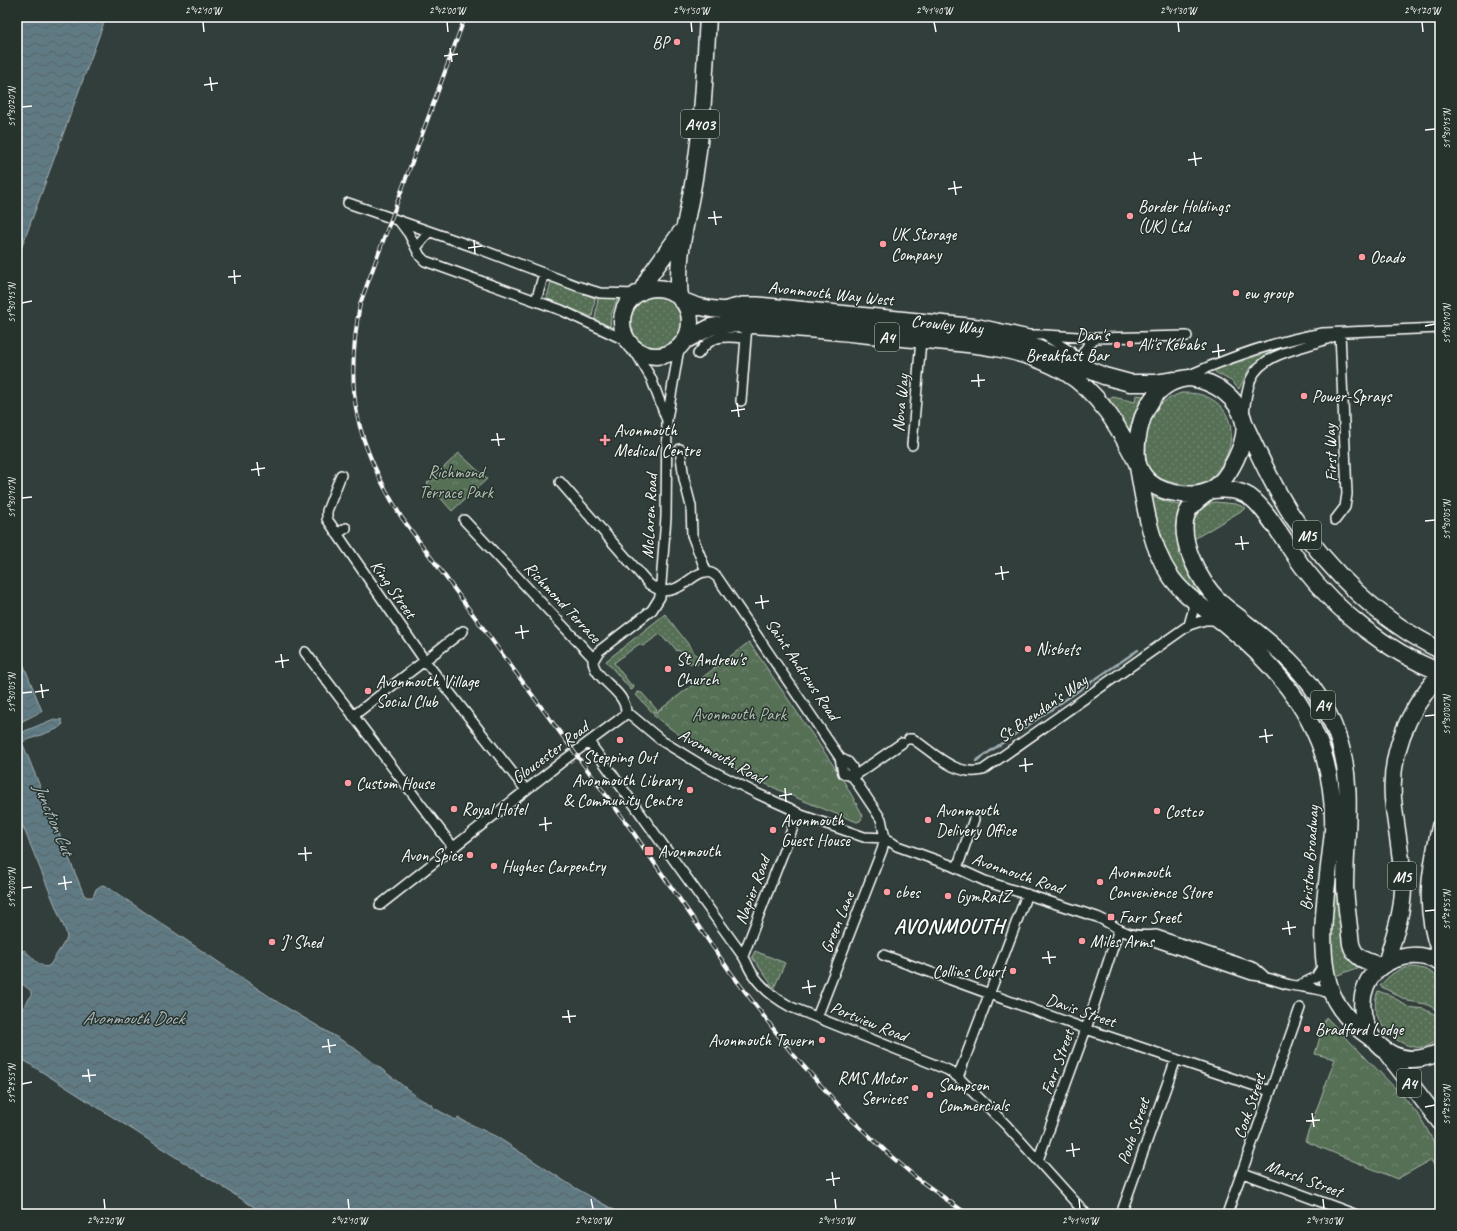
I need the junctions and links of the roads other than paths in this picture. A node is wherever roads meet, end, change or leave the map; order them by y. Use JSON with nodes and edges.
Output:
{"nodes":[{"id":1,"x":708,"y":17,"type":"edge"},
{"id":2,"x":348,"y":204,"type":"dead end"},
{"id":3,"x":400,"y":222,"type":"junction"},
{"id":4,"x":683,"y":230,"type":"junction"},
{"id":5,"x":429,"y":232,"type":"junction"},
{"id":6,"x":416,"y":248,"type":"junction"},
{"id":7,"x":544,"y":273,"type":"junction"},
{"id":8,"x":639,"y":293,"type":"junction"},
{"id":9,"x":681,"y":299,"type":"junction"},
{"id":10,"x":536,"y":301,"type":"junction"},
{"id":11,"x":711,"y":309,"type":"junction"},
{"id":12,"x":1440,"y":328,"type":"edge"},
{"id":13,"x":746,"y":331,"type":"junction"},
{"id":14,"x":1340,"y":333,"type":"junction"},
{"id":15,"x":1044,"y":335,"type":"junction"},
{"id":16,"x":1187,"y":336,"type":"dead end"},
{"id":17,"x":1095,"y":338,"type":"junction"},
{"id":18,"x":921,"y":340,"type":"junction"},
{"id":19,"x":630,"y":344,"type":"junction"},
{"id":20,"x":682,"y":344,"type":"junction"},
{"id":21,"x":698,"y":354,"type":"dead end"},
{"id":22,"x":1083,"y":366,"type":"junction"},
{"id":23,"x":1178,"y":379,"type":"junction"},
{"id":24,"x":741,"y":401,"type":"dead end"},
{"id":25,"x":667,"y":419,"type":"junction"},
{"id":26,"x":1244,"y":422,"type":"junction"},
{"id":27,"x":912,"y":445,"type":"dead end"},
{"id":28,"x":680,"y":449,"type":"dead end"},
{"id":29,"x":1137,"y":465,"type":"junction"},
{"id":30,"x":341,"y":475,"type":"dead end"},
{"id":31,"x":560,"y":482,"type":"dead end"},
{"id":32,"x":1210,"y":491,"type":"junction"},
{"id":33,"x":464,"y":520,"type":"dead end"},
{"id":34,"x":1336,"y":520,"type":"dead end"},
{"id":35,"x":346,"y":528,"type":"dead end"},
{"id":36,"x":337,"y":534,"type":"junction"},
{"id":37,"x":706,"y":571,"type":"junction"},
{"id":38,"x":661,"y":590,"type":"junction"},
{"id":39,"x":1192,"y":601,"type":"junction"},
{"id":40,"x":1220,"y":621,"type":"junction"},
{"id":41,"x":1189,"y":626,"type":"junction"},
{"id":42,"x":463,"y":631,"type":"dead end"},
{"id":43,"x":1440,"y":650,"type":"edge"},
{"id":44,"x":305,"y":652,"type":"dead end"},
{"id":45,"x":594,"y":658,"type":"junction"},
{"id":46,"x":425,"y":661,"type":"junction"},
{"id":47,"x":1440,"y":673,"type":"edge"},
{"id":48,"x":626,"y":712,"type":"junction"},
{"id":49,"x":354,"y":716,"type":"junction"},
{"id":50,"x":589,"y":742,"type":"junction"},
{"id":51,"x":853,"y":776,"type":"junction"},
{"id":52,"x":526,"y":790,"type":"junction"},
{"id":53,"x":798,"y":814,"type":"junction"},
{"id":54,"x":974,"y":819,"type":"dead end"},
{"id":55,"x":1440,"y":827,"type":"edge"},
{"id":56,"x":885,"y":838,"type":"junction"},
{"id":57,"x":453,"y":847,"type":"junction"},
{"id":58,"x":956,"y":868,"type":"junction"},
{"id":59,"x":1027,"y":894,"type":"junction"},
{"id":60,"x":380,"y":905,"type":"dead end"},
{"id":61,"x":1119,"y":929,"type":"junction"},
{"id":62,"x":1440,"y":953,"type":"edge"},
{"id":63,"x":743,"y":956,"type":"junction"},
{"id":64,"x":883,"y":956,"type":"dead end"},
{"id":65,"x":1326,"y":962,"type":"junction"},
{"id":66,"x":1440,"y":963,"type":"edge"},
{"id":67,"x":1384,"y":965,"type":"junction"},
{"id":68,"x":1297,"y":986,"type":"junction"},
{"id":69,"x":990,"y":995,"type":"junction"},
{"id":70,"x":1334,"y":997,"type":"junction"},
{"id":71,"x":1300,"y":1008,"type":"dead end"},
{"id":72,"x":817,"y":1017,"type":"junction"},
{"id":73,"x":1086,"y":1029,"type":"junction"},
{"id":74,"x":1371,"y":1038,"type":"junction"},
{"id":75,"x":1385,"y":1051,"type":"junction"},
{"id":76,"x":1440,"y":1052,"type":"edge"},
{"id":77,"x":1176,"y":1059,"type":"junction"},
{"id":78,"x":958,"y":1076,"type":"junction"},
{"id":79,"x":1270,"y":1091,"type":"junction"},
{"id":80,"x":1440,"y":1122,"type":"edge"},
{"id":81,"x":1038,"y":1160,"type":"junction"},
{"id":82,"x":1243,"y":1173,"type":"junction"},
{"id":83,"x":1086,"y":1214,"type":"edge"},
{"id":84,"x":1121,"y":1214,"type":"edge"},
{"id":85,"x":1227,"y":1214,"type":"edge"},
{"id":86,"x":1354,"y":1214,"type":"edge"}],
"edges":[{"from":1,"to":4,"type":"highway","number":"A403"},
{"from":2,"to":3,"type":"street"},
{"from":3,"to":5,"type":"street"},
{"from":3,"to":6,"type":"street"},
{"from":4,"to":8,"type":"highway","number":"A403"},
{"from":4,"to":9,"type":"highway","number":"A403"},
{"from":5,"to":6,"type":"street"},
{"from":5,"to":7,"type":"street"},
{"from":6,"to":10,"type":"street"},
{"from":7,"to":8,"type":"street"},
{"from":7,"to":10,"type":"street"},
{"from":8,"to":9,"type":"highway"},
{"from":8,"to":19,"type":"highway"},
{"from":9,"to":11,"type":"highway","name":"Crowley Way","number":"A4"},
{"from":9,"to":20,"type":"highway"},
{"from":10,"to":19,"type":"street"},
{"from":11,"to":15,"type":"street","name":"Avonmouth Way West"},
{"from":11,"to":22,"type":"highway","name":"Crowley Way","number":"A4"},
{"from":12,"to":14,"type":"street"},
{"from":13,"to":18,"type":"highway","name":"Crowley Way","number":"A4"},
{"from":13,"to":20,"type":"highway","name":"Crowley Way","number":"A4"},
{"from":13,"to":21,"type":"street"},
{"from":13,"to":24,"type":"street"},
{"from":14,"to":23,"type":"street"},
{"from":14,"to":26,"type":"street"},
{"from":14,"to":34,"type":"street","name":"First Way"},
{"from":15,"to":17,"type":"street","name":"Avonmouth Way West"},
{"from":15,"to":22,"type":"street","name":"Avonmouth Way West"},
{"from":16,"to":17,"type":"street","name":"Avonmouth Way West"},
{"from":17,"to":22,"type":"street"},
{"from":18,"to":27,"type":"street","name":"Nova Way"},
{"from":18,"to":29,"type":"highway","name":"Crowley Way","number":"A4"},
{"from":19,"to":20,"type":"highway"},
{"from":19,"to":25,"type":"street","name":"McLaren Road"},
{"from":20,"to":25,"type":"street","name":"McLaren Road"},
{"from":22,"to":23,"type":"highway","name":"Crowley Way","number":"A4"},
{"from":23,"to":26,"type":"highway"},
{"from":23,"to":29,"type":"highway"},
{"from":25,"to":38,"type":"street","name":"McLaren Road"},
{"from":26,"to":32,"type":"highway"},
{"from":26,"to":43,"type":"highway","number":"M5"},
{"from":28,"to":37,"type":"street"},
{"from":29,"to":32,"type":"highway"},
{"from":29,"to":39,"type":"highway","name":"Bristow Broadway","number":"A4"},
{"from":30,"to":36,"type":"street","name":"King Street"},
{"from":31,"to":38,"type":"street"},
{"from":32,"to":47,"type":"highway","number":"M5"},
{"from":32,"to":67,"type":"highway","name":"Bristow Broadway","number":"A4"},
{"from":33,"to":45,"type":"street","name":"Richmond Terrace"},
{"from":35,"to":36,"type":"street"},
{"from":36,"to":46,"type":"street","name":"King Street"},
{"from":37,"to":38,"type":"street"},
{"from":37,"to":51,"type":"street","name":"Saint Andrews Road"},
{"from":38,"to":45,"type":"street","name":"McLaren Road"},
{"from":39,"to":40,"type":"highway","name":"Bristow Broadway","number":"A4"},
{"from":39,"to":41,"type":"street"},
{"from":40,"to":41,"type":"street","name":"St Brendan's Way"},
{"from":40,"to":65,"type":"highway","name":"Bristow Broadway","number":"A4"},
{"from":41,"to":51,"type":"street","name":"St Brendan's Way"},
{"from":42,"to":46,"type":"street"},
{"from":44,"to":49,"type":"street"},
{"from":45,"to":48,"type":"street","name":"Richmond Terrace"},
{"from":46,"to":49,"type":"street"},
{"from":46,"to":52,"type":"street","name":"King Street"},
{"from":47,"to":67,"type":"highway","number":"M5"},
{"from":48,"to":50,"type":"street","name":"Gloucester Road"},
{"from":48,"to":53,"type":"street","name":"Avonmouth Road"},
{"from":49,"to":57,"type":"street"},
{"from":50,"to":52,"type":"street","name":"Gloucester Road"},
{"from":50,"to":63,"type":"street","name":"Portview Road"},
{"from":51,"to":56,"type":"street","name":"Saint Andrews Road"},
{"from":52,"to":57,"type":"street","name":"Gloucester Road"},
{"from":53,"to":56,"type":"street","name":"Avonmouth Road"},
{"from":53,"to":63,"type":"street","name":"Napier Road"},
{"from":54,"to":58,"type":"street"},
{"from":55,"to":62,"type":"highway","number":"M5"},
{"from":56,"to":58,"type":"street","name":"Avonmouth Road"},
{"from":56,"to":72,"type":"street","name":"Green Lane"},
{"from":57,"to":60,"type":"street","name":"Gloucester Road"},
{"from":58,"to":59,"type":"street","name":"Avonmouth Road"},
{"from":59,"to":61,"type":"street","name":"Avonmouth Road"},
{"from":59,"to":69,"type":"street"},
{"from":61,"to":68,"type":"street","name":"Avonmouth Road"},
{"from":61,"to":73,"type":"street","name":"Farr Street"},
{"from":63,"to":72,"type":"street","name":"Portview Road"},
{"from":64,"to":69,"type":"street","name":"Davis Street"},
{"from":65,"to":68,"type":"street"},
{"from":65,"to":70,"type":"highway","name":"Bristow Broadway","number":"A4"},
{"from":66,"to":67,"type":"highway"},
{"from":67,"to":74,"type":"highway"},
{"from":68,"to":70,"type":"street","name":"Avonmouth Road"},
{"from":69,"to":73,"type":"street","name":"Davis Street"},
{"from":69,"to":78,"type":"street"},
{"from":70,"to":74,"type":"highway","name":"Bristow Broadway","number":"A4"},
{"from":71,"to":79,"type":"street","name":"Cook Street"},
{"from":72,"to":78,"type":"street","name":"Portview Road"},
{"from":73,"to":77,"type":"street","name":"Davis Street"},
{"from":73,"to":81,"type":"street","name":"Farr Street"},
{"from":74,"to":75,"type":"highway","name":"Bristow Broadway"},
{"from":75,"to":76,"type":"highway"},
{"from":75,"to":80,"type":"highway","number":"A4"},
{"from":77,"to":79,"type":"street","name":"Davis Street"},
{"from":77,"to":84,"type":"street","name":"Poole Street"},
{"from":78,"to":81,"type":"street","name":"Portview Road"},
{"from":79,"to":82,"type":"street","name":"Cook Street"},
{"from":81,"to":83,"type":"street","name":"Portview Road"},
{"from":82,"to":85,"type":"street","name":"Cook Street"},
{"from":82,"to":86,"type":"street","name":"Marsh Street"}]}
